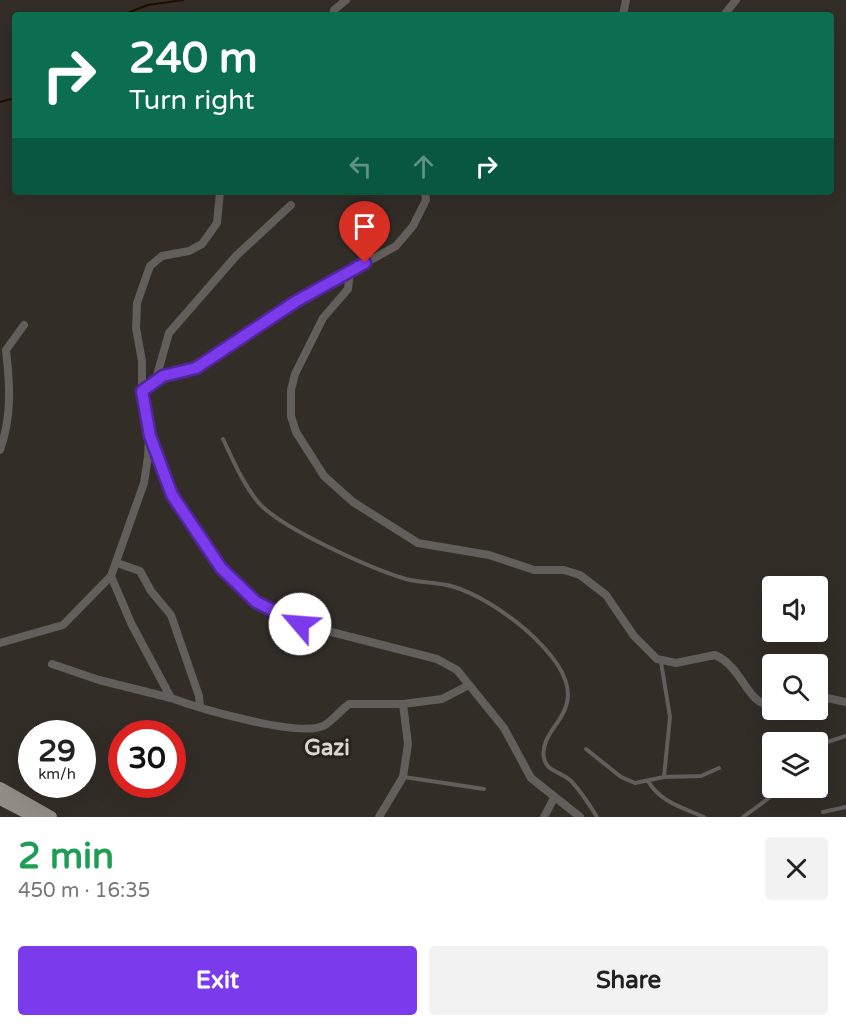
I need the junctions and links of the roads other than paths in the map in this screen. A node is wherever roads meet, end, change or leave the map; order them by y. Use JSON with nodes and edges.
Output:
{"nodes":[{"id":1,"x":345,"y":0,"type":"edge"},
{"id":2,"x":736,"y":0,"type":"edge"},
{"id":3,"x":334,"y":12,"type":"edge"},
{"id":4,"x":726,"y":12,"type":"edge"},
{"id":5,"x":220,"y":195,"type":"edge"},
{"id":6,"x":425,"y":195,"type":"edge"},
{"id":7,"x":291,"y":205,"type":"dead end"},
{"id":8,"x":350,"y":271,"type":"junction"},
{"id":9,"x":24,"y":325,"type":"dead end"},
{"id":10,"x":155,"y":382,"type":"junction"},
{"id":11,"x":142,"y":391,"type":"junction"},
{"id":12,"x":150,"y":436,"type":"junction"},
{"id":13,"x":223,"y":439,"type":"dead end"},
{"id":14,"x":0,"y":450,"type":"edge"},
{"id":15,"x":117,"y":563,"type":"junction"},
{"id":16,"x":111,"y":576,"type":"junction"},
{"id":17,"x":0,"y":643,"type":"edge"},
{"id":18,"x":661,"y":661,"type":"junction"},
{"id":19,"x":52,"y":664,"type":"dead end"},
{"id":20,"x":469,"y":685,"type":"junction"},
{"id":21,"x":171,"y":698,"type":"junction"},
{"id":22,"x":828,"y":698,"type":"edge"},
{"id":23,"x":762,"y":702,"type":"edge"},
{"id":24,"x":846,"y":702,"type":"edge"},
{"id":25,"x":403,"y":705,"type":"junction"},
{"id":26,"x":200,"y":708,"type":"junction"},
{"id":27,"x":846,"y":736,"type":"edge"},
{"id":28,"x":828,"y":742,"type":"edge"},
{"id":29,"x":586,"y":749,"type":"dead end"},
{"id":30,"x":719,"y":768,"type":"dead end"},
{"id":31,"x":403,"y":777,"type":"junction"},
{"id":32,"x":664,"y":777,"type":"junction"},
{"id":33,"x":648,"y":781,"type":"junction"},
{"id":34,"x":0,"y":788,"type":"edge"},
{"id":35,"x":484,"y":789,"type":"dead end"},
{"id":36,"x":554,"y":798,"type":"junction"},
{"id":37,"x":770,"y":798,"type":"dead end"},
{"id":38,"x":0,"y":799,"type":"edge"},
{"id":39,"x":846,"y":807,"type":"edge"},
{"id":40,"x":823,"y":812,"type":"dead end"},
{"id":41,"x":34,"y":817,"type":"edge"},
{"id":42,"x":51,"y":817,"type":"edge"},
{"id":43,"x":379,"y":817,"type":"edge"},
{"id":44,"x":544,"y":817,"type":"edge"},
{"id":45,"x":580,"y":817,"type":"edge"},
{"id":46,"x":597,"y":817,"type":"edge"},
{"id":47,"x":704,"y":817,"type":"edge"},
{"id":48,"x":743,"y":817,"type":"edge"}],
"edges":[{"from":1,"to":3,"type":"street"},
{"from":2,"to":4,"type":"street"},
{"from":5,"to":11,"type":"street"},
{"from":6,"to":8,"type":"street"},
{"from":7,"to":10,"type":"street"},
{"from":8,"to":10,"type":"street"},
{"from":8,"to":18,"type":"street"},
{"from":9,"to":14,"type":"street"},
{"from":10,"to":11,"type":"street"},
{"from":11,"to":12,"type":"street"},
{"from":12,"to":15,"type":"street"},
{"from":12,"to":20,"type":"street"},
{"from":13,"to":46,"type":"lane"},
{"from":15,"to":16,"type":"street"},
{"from":15,"to":26,"type":"street"},
{"from":16,"to":17,"type":"street"},
{"from":16,"to":21,"type":"street"},
{"from":18,"to":23,"type":"street"},
{"from":18,"to":32,"type":"lane"},
{"from":19,"to":21,"type":"street"},
{"from":20,"to":25,"type":"street"},
{"from":20,"to":36,"type":"street"},
{"from":21,"to":26,"type":"street"},
{"from":22,"to":24,"type":"street"},
{"from":25,"to":26,"type":"street"},
{"from":25,"to":31,"type":"street"},
{"from":27,"to":28,"type":"lane"},
{"from":29,"to":33,"type":"lane"},
{"from":30,"to":32,"type":"lane"},
{"from":31,"to":35,"type":"lane"},
{"from":31,"to":43,"type":"street"},
{"from":32,"to":33,"type":"lane"},
{"from":33,"to":47,"type":"lane"},
{"from":34,"to":42,"type":"main road"},
{"from":36,"to":44,"type":"street"},
{"from":36,"to":45,"type":"street"},
{"from":37,"to":48,"type":"lane"},
{"from":38,"to":41,"type":"main road"},
{"from":39,"to":40,"type":"lane"}]}
